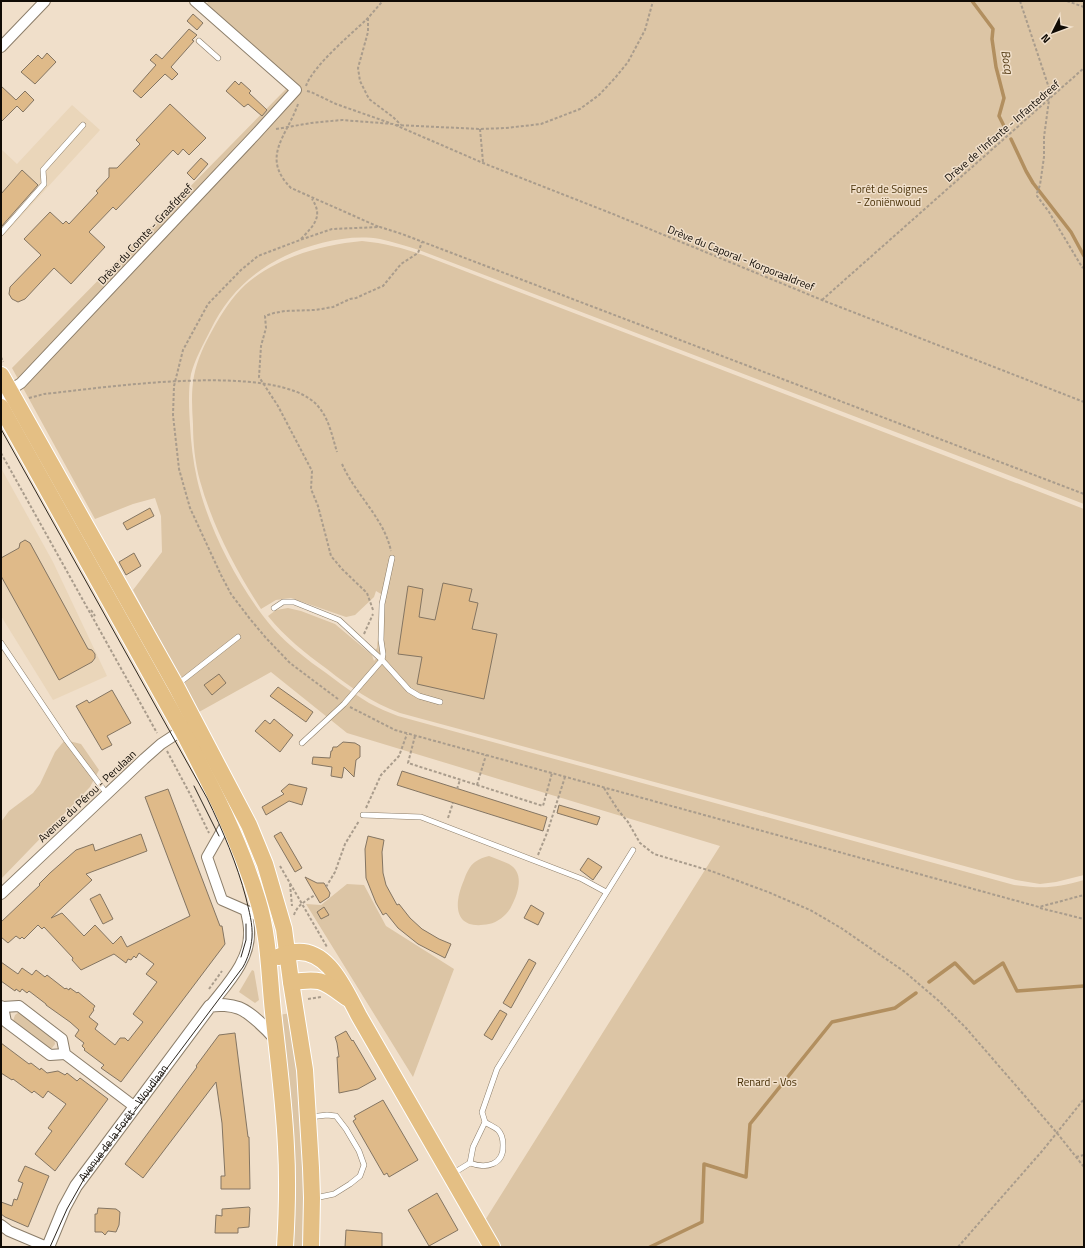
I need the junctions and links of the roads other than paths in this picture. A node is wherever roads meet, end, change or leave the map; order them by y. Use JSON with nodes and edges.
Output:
{"nodes":[{"id":1,"x":45,"y":1,"type":"edge"},
{"id":2,"x":195,"y":1,"type":"edge"},
{"id":3,"x":199,"y":41,"type":"dead end"},
{"id":4,"x":1,"y":47,"type":"edge"},
{"id":5,"x":218,"y":58,"type":"dead end"},
{"id":6,"x":83,"y":125,"type":"dead end"},
{"id":7,"x":1,"y":233,"type":"edge"},
{"id":8,"x":1,"y":376,"type":"edge"},
{"id":9,"x":5,"y":394,"type":"edge"},
{"id":10,"x":1,"y":407,"type":"edge"},
{"id":11,"x":392,"y":558,"type":"road end"},
{"id":12,"x":274,"y":608,"type":"dead end"},
{"id":13,"x":238,"y":637,"type":"dead end"},
{"id":14,"x":1,"y":642,"type":"edge"},
{"id":15,"x":382,"y":660,"type":"junction"},
{"id":16,"x":176,"y":686,"type":"junction"},
{"id":17,"x":440,"y":702,"type":"dead end"},
{"id":18,"x":189,"y":726,"type":"junction"},
{"id":19,"x":302,"y":743,"type":"dead end"},
{"id":20,"x":107,"y":795,"type":"junction"},
{"id":21,"x":363,"y":815,"type":"dead end"},
{"id":22,"x":228,"y":820,"type":"junction"},
{"id":23,"x":633,"y":850,"type":"dead end"},
{"id":24,"x":606,"y":892,"type":"junction"},
{"id":25,"x":1,"y":894,"type":"edge"},
{"id":26,"x":246,"y":911,"type":"junction"},
{"id":27,"x":263,"y":916,"type":"junction"},
{"id":28,"x":287,"y":954,"type":"junction"},
{"id":29,"x":268,"y":966,"type":"junction"},
{"id":30,"x":290,"y":982,"type":"junction"},
{"id":31,"x":349,"y":999,"type":"junction"},
{"id":32,"x":2,"y":1006,"type":"edge"},
{"id":33,"x":210,"y":1006,"type":"junction"},
{"id":34,"x":276,"y":1039,"type":"junction"},
{"id":35,"x":65,"y":1054,"type":"junction"},
{"id":36,"x":135,"y":1107,"type":"junction"},
{"id":37,"x":308,"y":1117,"type":"junction"},
{"id":38,"x":485,"y":1122,"type":"junction"},
{"id":39,"x":470,"y":1163,"type":"junction"},
{"id":40,"x":451,"y":1175,"type":"junction"},
{"id":41,"x":312,"y":1198,"type":"junction"},
{"id":42,"x":1,"y":1225,"type":"edge"},
{"id":43,"x":47,"y":1247,"type":"edge"},
{"id":44,"x":285,"y":1247,"type":"edge"},
{"id":45,"x":311,"y":1247,"type":"edge"},
{"id":46,"x":492,"y":1247,"type":"edge"}],
"edges":[{"from":1,"to":4,"type":"street"},
{"from":2,"to":9,"type":"street","name":"Drève du Comte - Graafdreef"},
{"from":3,"to":5,"type":"lane"},
{"from":6,"to":7,"type":"lane"},
{"from":8,"to":9,"type":"main road"},
{"from":9,"to":16,"type":"main road"},
{"from":10,"to":18,"type":"main road"},
{"from":11,"to":15,"type":"lane"},
{"from":12,"to":15,"type":"lane"},
{"from":13,"to":16,"type":"lane"},
{"from":14,"to":20,"type":"lane"},
{"from":15,"to":17,"type":"lane"},
{"from":15,"to":19,"type":"lane"},
{"from":16,"to":18,"type":"main road"},
{"from":18,"to":20,"type":"street","name":"Avenue du Pérou - Perulaan"},
{"from":18,"to":22,"type":"main road"},
{"from":18,"to":28,"type":"main road"},
{"from":20,"to":25,"type":"street","name":"Avenue du Pérou - Perulaan"},
{"from":21,"to":24,"type":"lane"},
{"from":22,"to":26,"type":"street"},
{"from":22,"to":27,"type":"main road"},
{"from":23,"to":24,"type":"lane"},
{"from":24,"to":38,"type":"lane"},
{"from":26,"to":27,"type":"street"},
{"from":26,"to":33,"type":"street","name":"Avenue de la Forêt - Woudlaan"},
{"from":27,"to":29,"type":"main road"},
{"from":28,"to":29,"type":"main road"},
{"from":28,"to":30,"type":"main road"},
{"from":28,"to":31,"type":"main road"},
{"from":29,"to":30,"type":"main road"},
{"from":29,"to":34,"type":"main road"},
{"from":30,"to":31,"type":"main road"},
{"from":30,"to":37,"type":"main road"},
{"from":31,"to":40,"type":"main road"},
{"from":32,"to":35,"type":"street"},
{"from":32,"to":35,"type":"street"},
{"from":33,"to":34,"type":"street"},
{"from":33,"to":36,"type":"street","name":"Avenue de la Forêt - Woudlaan"},
{"from":34,"to":44,"type":"main road"},
{"from":35,"to":36,"type":"street"},
{"from":36,"to":43,"type":"street","name":"Avenue de la Forêt - Woudlaan"},
{"from":37,"to":41,"type":"main road"},
{"from":37,"to":41,"type":"lane"},
{"from":38,"to":39,"type":"lane"},
{"from":38,"to":39,"type":"lane"},
{"from":39,"to":40,"type":"lane"},
{"from":40,"to":46,"type":"main road"},
{"from":41,"to":45,"type":"main road"},
{"from":42,"to":43,"type":"street"}]}
